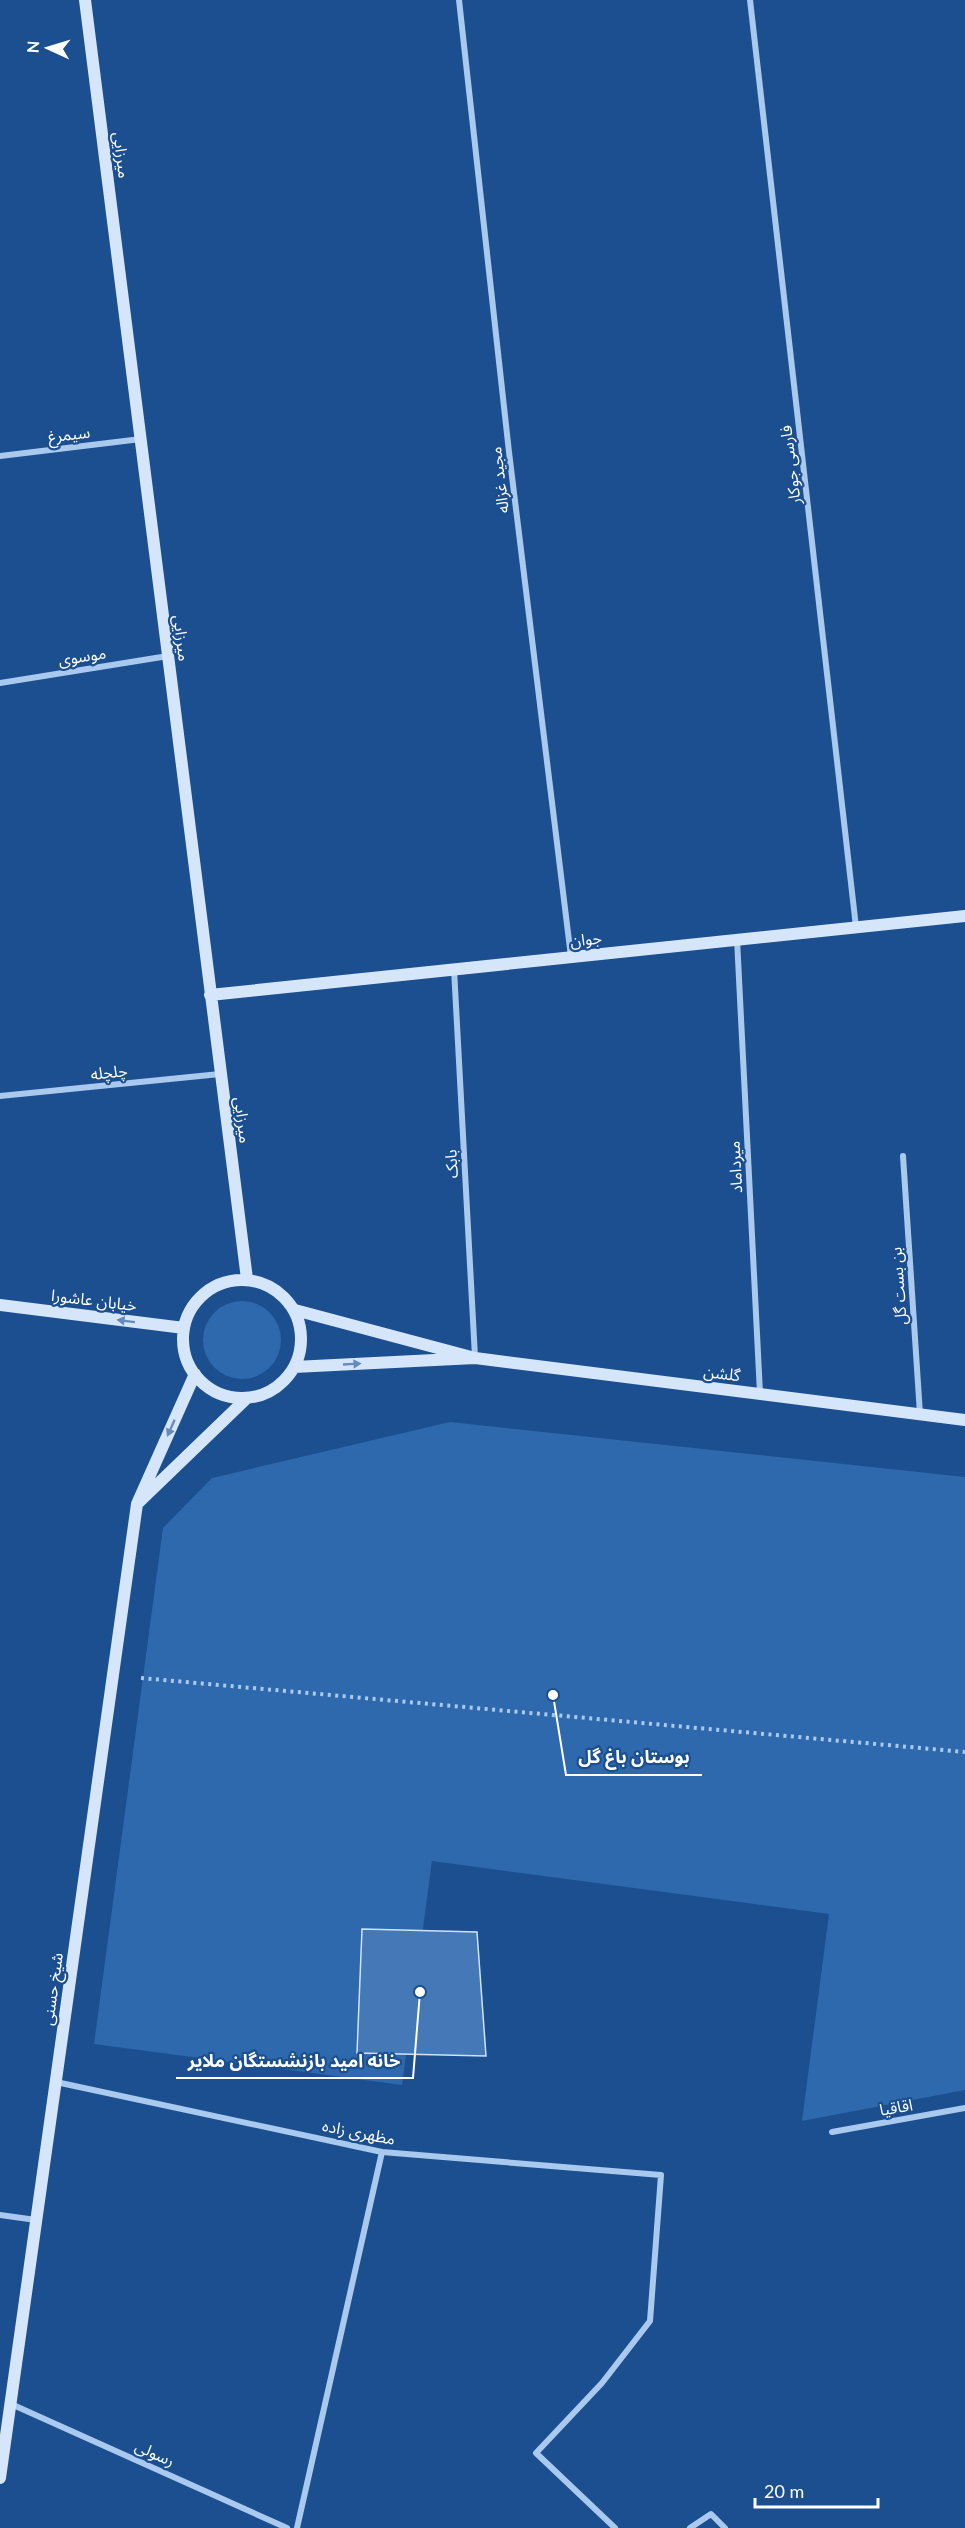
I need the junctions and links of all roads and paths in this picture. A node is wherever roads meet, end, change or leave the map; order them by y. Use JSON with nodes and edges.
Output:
{"nodes":[{"id":1,"x":86,"y":0,"type":"edge"},
{"id":2,"x":459,"y":0,"type":"edge"},
{"id":3,"x":750,"y":0,"type":"edge"},
{"id":4,"x":141,"y":439,"type":"junction"},
{"id":5,"x":0,"y":456,"type":"edge"},
{"id":6,"x":168,"y":656,"type":"junction"},
{"id":7,"x":0,"y":683,"type":"edge"},
{"id":8,"x":965,"y":916,"type":"edge"},
{"id":9,"x":856,"y":927,"type":"junction"},
{"id":10,"x":737,"y":939,"type":"junction"},
{"id":11,"x":571,"y":957,"type":"junction"},
{"id":12,"x":454,"y":969,"type":"junction"},
{"id":13,"x":210,"y":995,"type":"junction"},
{"id":14,"x":220,"y":1074,"type":"junction"},
{"id":15,"x":0,"y":1096,"type":"edge"},
{"id":16,"x":903,"y":1156,"type":"dead end"},
{"id":17,"x":247,"y":1279,"type":"junction"},
{"id":18,"x":0,"y":1305,"type":"edge"},
{"id":19,"x":295,"y":1310,"type":"junction"},
{"id":20,"x":184,"y":1328,"type":"junction"},
{"id":21,"x":475,"y":1358,"type":"junction"},
{"id":22,"x":294,"y":1367,"type":"junction"},
{"id":23,"x":195,"y":1374,"type":"junction"},
{"id":24,"x":760,"y":1394,"type":"junction"},
{"id":25,"x":247,"y":1398,"type":"junction"},
{"id":26,"x":921,"y":1414,"type":"junction"},
{"id":27,"x":965,"y":1420,"type":"edge"},
{"id":28,"x":137,"y":1504,"type":"junction"},
{"id":29,"x":113,"y":1676,"type":"junction"},
{"id":30,"x":965,"y":1752,"type":"edge"},
{"id":31,"x":56,"y":2082,"type":"junction"},
{"id":32,"x":965,"y":2108,"type":"edge"},
{"id":33,"x":832,"y":2132,"type":"dead end"},
{"id":34,"x":382,"y":2152,"type":"junction"},
{"id":35,"x":0,"y":2215,"type":"edge"},
{"id":36,"x":36,"y":2220,"type":"junction"},
{"id":37,"x":11,"y":2404,"type":"junction"},
{"id":38,"x":0,"y":2478,"type":"edge"},
{"id":39,"x":287,"y":2528,"type":"edge"},
{"id":40,"x":297,"y":2528,"type":"edge"},
{"id":41,"x":615,"y":2528,"type":"edge"},
{"id":42,"x":690,"y":2528,"type":"edge"},
{"id":43,"x":725,"y":2528,"type":"edge"}],
"edges":[{"from":1,"to":4,"type":"street","name":"میرزایی"},
{"from":2,"to":11,"type":"street","name":"مجید غزاله"},
{"from":3,"to":9,"type":"street","name":"فارسی جوکار"},
{"from":4,"to":5,"type":"street","name":"سیمرغ"},
{"from":4,"to":6,"type":"street","name":"میرزایی"},
{"from":6,"to":7,"type":"street","name":"موسوی"},
{"from":6,"to":13,"type":"street","name":"میرزایی"},
{"from":8,"to":9,"type":"street","name":"جوان"},
{"from":9,"to":10,"type":"street","name":"جوان"},
{"from":10,"to":11,"type":"street","name":"جوان"},
{"from":10,"to":24,"type":"street","name":"میرداماد"},
{"from":11,"to":12,"type":"street","name":"جوان"},
{"from":12,"to":13,"type":"street","name":"جوان"},
{"from":12,"to":21,"type":"street","name":"بابک"},
{"from":13,"to":14,"type":"street","name":"میرزایی"},
{"from":14,"to":15,"type":"street","name":"چلچله"},
{"from":14,"to":17,"type":"street","name":"میرزایی"},
{"from":16,"to":26,"type":"street","name":"بن بست گل"},
{"from":17,"to":19,"type":"street"},
{"from":17,"to":20,"type":"street"},
{"from":20,"to":18,"type":"street","name":"خیابان عاشورا","one_way":true},
{"from":19,"to":21,"type":"street"},
{"from":19,"to":22,"type":"street"},
{"from":20,"to":23,"type":"street"},
{"from":22,"to":21,"type":"street","one_way":true},
{"from":21,"to":24,"type":"street","name":"گلشن"},
{"from":22,"to":25,"type":"street"},
{"from":23,"to":25,"type":"street"},
{"from":23,"to":28,"type":"street","name":"شیخ حسنی","one_way":true},
{"from":24,"to":26,"type":"street","name":"گلشن"},
{"from":25,"to":28,"type":"street"},
{"from":26,"to":27,"type":"street","name":"گلشن"},
{"from":28,"to":29,"type":"street","name":"شیخ حسنی"},
{"from":29,"to":30,"type":"path"},
{"from":29,"to":31,"type":"street","name":"شیخ حسنی"},
{"from":31,"to":34,"type":"street","name":"مظهری زاده"},
{"from":31,"to":36,"type":"street","name":"شیخ حسنی"},
{"from":32,"to":33,"type":"street","name":"اقاقیا"},
{"from":34,"to":40,"type":"street"},
{"from":34,"to":41,"type":"street","name":"مظهری زاده"},
{"from":35,"to":36,"type":"street"},
{"from":36,"to":37,"type":"street","name":"شیخ حسنی"},
{"from":37,"to":38,"type":"street","name":"شیخ حسنی"},
{"from":37,"to":39,"type":"street","name":"رسولی"},
{"from":42,"to":43,"type":"street"}]}
